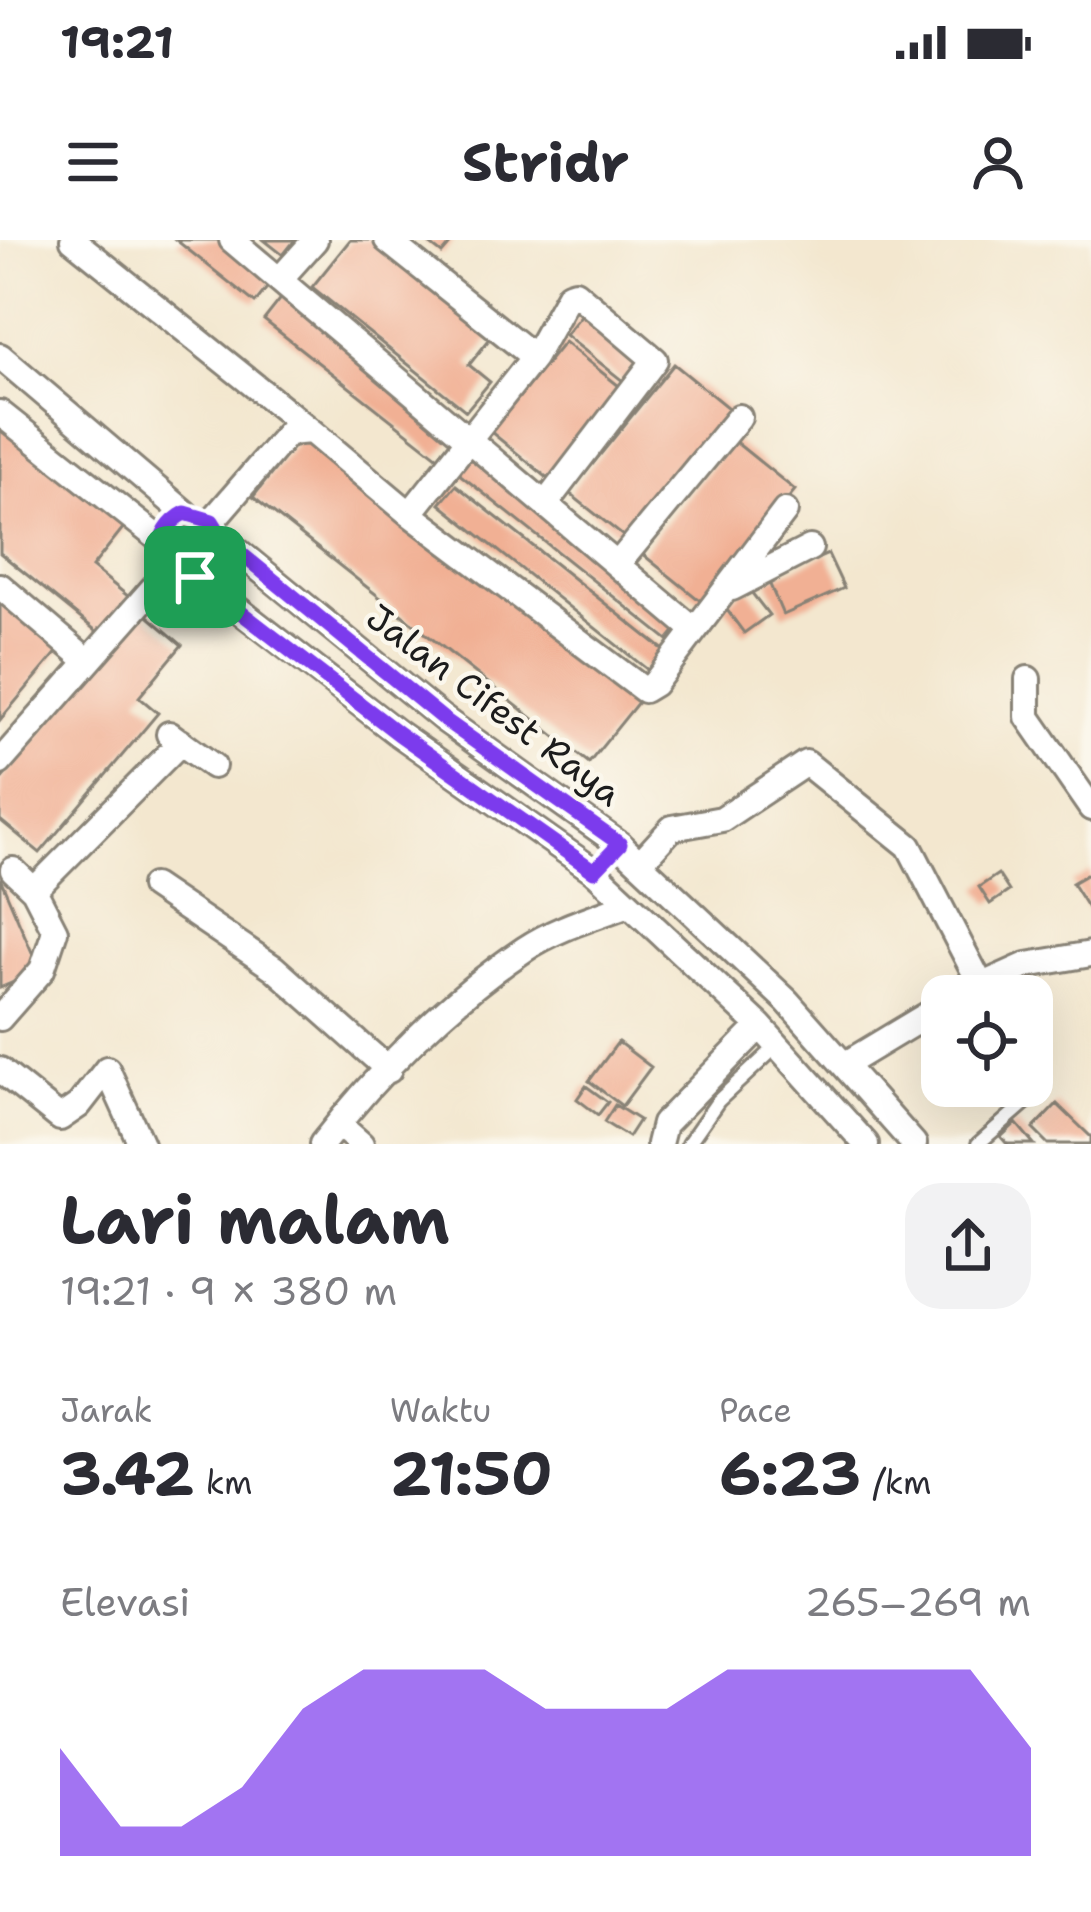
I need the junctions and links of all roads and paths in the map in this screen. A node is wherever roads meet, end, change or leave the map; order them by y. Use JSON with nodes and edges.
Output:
{"nodes":[{"id":1,"x":73,"y":240,"type":"edge"},
{"id":2,"x":232,"y":240,"type":"edge"},
{"id":3,"x":315,"y":240,"type":"edge"},
{"id":4,"x":387,"y":240,"type":"edge"},
{"id":5,"x":280,"y":279,"type":"junction"},
{"id":6,"x":0,"y":356,"type":"edge"},
{"id":7,"x":534,"y":357,"type":"junction"},
{"id":8,"x":0,"y":413,"type":"edge"},
{"id":9,"x":740,"y":417,"type":"dead end"},
{"id":10,"x":311,"y":431,"type":"junction"},
{"id":11,"x":470,"y":435,"type":"junction"},
{"id":12,"x":546,"y":503,"type":"junction"},
{"id":13,"x":784,"y":512,"type":"dead end"},
{"id":14,"x":185,"y":513,"type":"junction"},
{"id":15,"x":410,"y":514,"type":"junction"},
{"id":16,"x":218,"y":530,"type":"junction"},
{"id":17,"x":159,"y":539,"type":"junction"},
{"id":18,"x":810,"y":548,"type":"dead end"},
{"id":19,"x":617,"y":565,"type":"junction"},
{"id":20,"x":183,"y":573,"type":"junction"},
{"id":21,"x":0,"y":586,"type":"edge"},
{"id":22,"x":722,"y":593,"type":"junction"},
{"id":23,"x":693,"y":629,"type":"junction"},
{"id":24,"x":88,"y":661,"type":"junction"},
{"id":25,"x":1028,"y":679,"type":"dead end"},
{"id":26,"x":0,"y":762,"type":"edge"},
{"id":27,"x":212,"y":766,"type":"dead end"},
{"id":28,"x":1091,"y":808,"type":"edge"},
{"id":29,"x":620,"y":844,"type":"junction"},
{"id":30,"x":640,"y":863,"type":"junction"},
{"id":31,"x":13,"y":870,"type":"dead end"},
{"id":32,"x":594,"y":871,"type":"junction"},
{"id":33,"x":153,"y":886,"type":"dead end"},
{"id":34,"x":34,"y":890,"type":"junction"},
{"id":35,"x":629,"y":904,"type":"junction"},
{"id":36,"x":1091,"y":954,"type":"edge"},
{"id":37,"x":963,"y":975,"type":"edge"},
{"id":38,"x":1003,"y":975,"type":"edge"},
{"id":39,"x":0,"y":1018,"type":"edge"},
{"id":40,"x":921,"y":1019,"type":"edge"},
{"id":41,"x":760,"y":1026,"type":"junction"},
{"id":42,"x":778,"y":1046,"type":"junction"},
{"id":43,"x":844,"y":1065,"type":"junction"},
{"id":44,"x":0,"y":1070,"type":"edge"},
{"id":45,"x":389,"y":1070,"type":"junction"},
{"id":46,"x":1020,"y":1107,"type":"edge"},
{"id":47,"x":330,"y":1134,"type":"edge"},
{"id":48,"x":141,"y":1144,"type":"edge"},
{"id":49,"x":361,"y":1144,"type":"edge"},
{"id":50,"x":659,"y":1144,"type":"edge"},
{"id":51,"x":688,"y":1144,"type":"edge"},
{"id":52,"x":866,"y":1144,"type":"edge"},
{"id":53,"x":914,"y":1144,"type":"edge"},
{"id":54,"x":978,"y":1144,"type":"edge"}],
"edges":[{"from":1,"to":10,"type":"street"},
{"from":2,"to":5,"type":"street"},
{"from":3,"to":5,"type":"street"},
{"from":4,"to":7,"type":"street"},
{"from":5,"to":11,"type":"street"},
{"from":6,"to":14,"type":"street"},
{"from":7,"to":11,"type":"street"},
{"from":7,"to":12,"type":"street"},
{"from":8,"to":17,"type":"street"},
{"from":9,"to":19,"type":"street"},
{"from":10,"to":15,"type":"street"},
{"from":10,"to":16,"type":"street"},
{"from":11,"to":12,"type":"street"},
{"from":11,"to":15,"type":"street"},
{"from":12,"to":19,"type":"street"},
{"from":13,"to":22,"type":"street"},
{"from":14,"to":16,"type":"street"},
{"from":14,"to":17,"type":"street"},
{"from":15,"to":23,"type":"street"},
{"from":16,"to":20,"type":"street"},
{"from":16,"to":29,"type":"street","name":"Jalan Cifest Raya"},
{"from":17,"to":20,"type":"street"},
{"from":18,"to":22,"type":"street"},
{"from":19,"to":23,"type":"street"},
{"from":20,"to":24,"type":"street"},
{"from":20,"to":32,"type":"street","name":"Jalan Cifest Raya"},
{"from":21,"to":24,"type":"street"},
{"from":22,"to":23,"type":"street"},
{"from":24,"to":26,"type":"street"},
{"from":25,"to":28,"type":"street"},
{"from":27,"to":34,"type":"street"},
{"from":29,"to":30,"type":"street","name":"Jalan Cifest Raya"},
{"from":29,"to":32,"type":"street"},
{"from":30,"to":37,"type":"street"},
{"from":30,"to":43,"type":"street","name":"Jalan Cifest Raya"},
{"from":31,"to":34,"type":"street"},
{"from":32,"to":35,"type":"street","name":"Jalan Cifest Raya"},
{"from":33,"to":45,"type":"street"},
{"from":34,"to":39,"type":"street"},
{"from":35,"to":41,"type":"street","name":"Jalan Cifest Raya"},
{"from":35,"to":45,"type":"street"},
{"from":36,"to":38,"type":"street"},
{"from":40,"to":43,"type":"street"},
{"from":41,"to":42,"type":"street","name":"Jalan Cifest Raya"},
{"from":41,"to":50,"type":"street"},
{"from":42,"to":51,"type":"lane"},
{"from":42,"to":52,"type":"street","name":"Jalan Cifest Raya"},
{"from":43,"to":53,"type":"street","name":"Jalan Cifest Raya"},
{"from":44,"to":48,"type":"street"},
{"from":45,"to":47,"type":"street"},
{"from":46,"to":54,"type":"lane"},
{"from":47,"to":49,"type":"street"}]}
